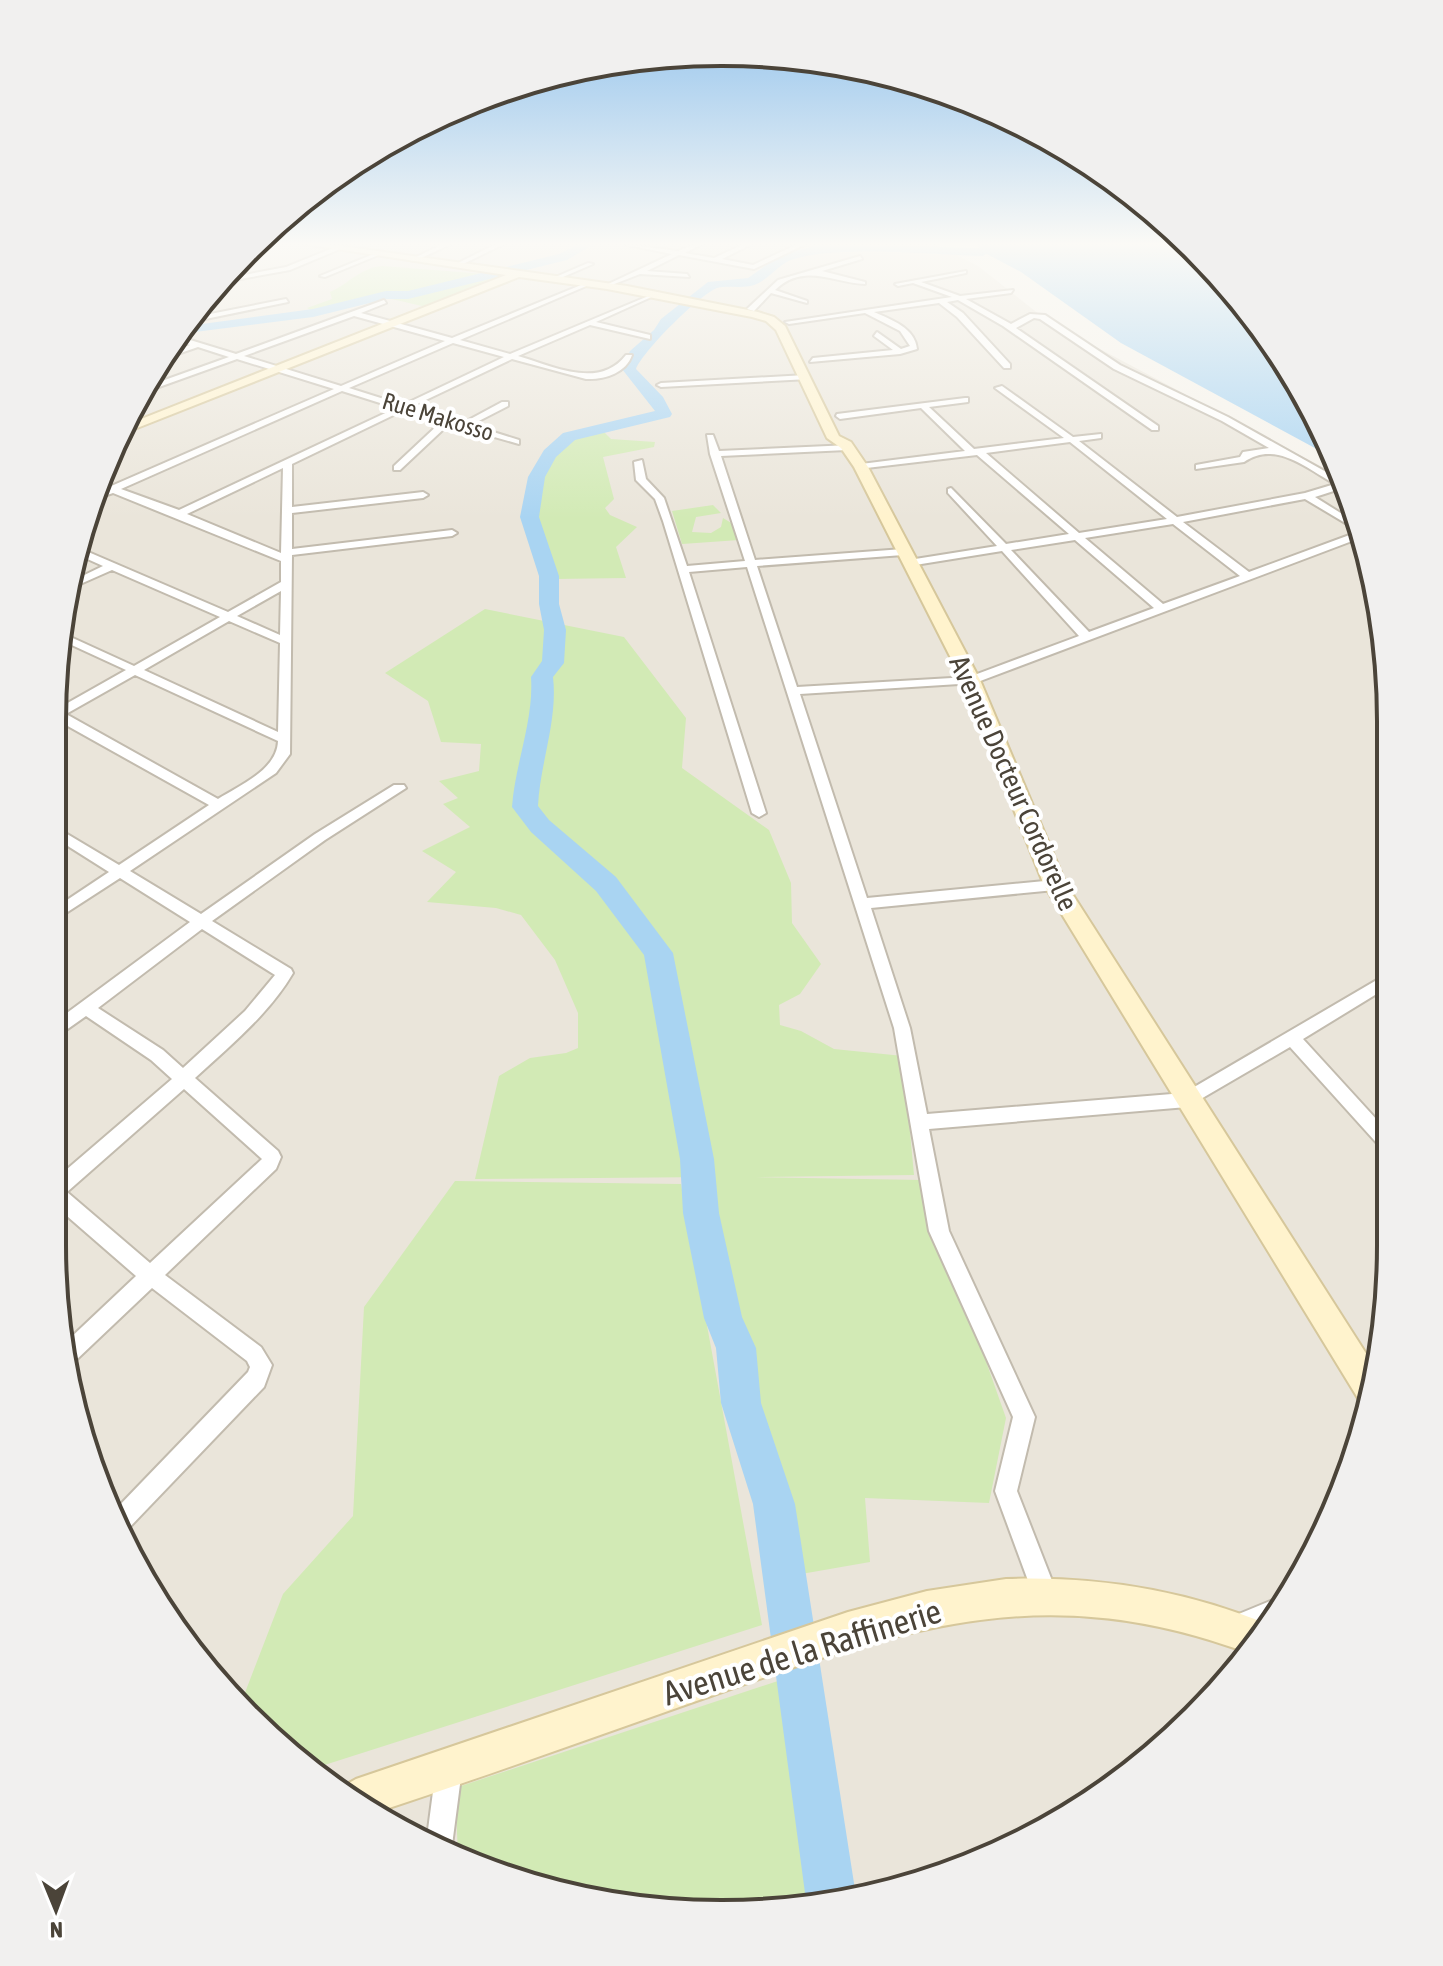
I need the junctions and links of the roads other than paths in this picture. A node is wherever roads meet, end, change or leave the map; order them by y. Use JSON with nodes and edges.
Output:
{"nodes":[{"id":1,"x":293,"y":336,"type":"edge"},
{"id":2,"x":364,"y":336,"type":"edge"},
{"id":3,"x":437,"y":336,"type":"edge"},
{"id":4,"x":463,"y":336,"type":"edge"},
{"id":5,"x":558,"y":336,"type":"edge"},
{"id":6,"x":642,"y":336,"type":"edge"},
{"id":7,"x":783,"y":336,"type":"edge"},
{"id":8,"x":879,"y":336,"type":"edge"},
{"id":9,"x":909,"y":336,"type":"edge"},
{"id":10,"x":979,"y":336,"type":"edge"},
{"id":11,"x":1021,"y":336,"type":"edge"},
{"id":12,"x":1070,"y":336,"type":"edge"},
{"id":13,"x":647,"y":337,"type":"dead end"},
{"id":14,"x":453,"y":340,"type":"junction"},
{"id":15,"x":187,"y":342,"type":"edge"},
{"id":16,"x":197,"y":345,"type":"junction"},
{"id":17,"x":180,"y":351,"type":"edge"},
{"id":18,"x":900,"y":352,"type":"junction"},
{"id":19,"x":512,"y":356,"type":"junction"},
{"id":20,"x":811,"y":356,"type":"joint"},
{"id":21,"x":236,"y":357,"type":"junction"},
{"id":22,"x":629,"y":357,"type":"dead end"},
{"id":23,"x":1007,"y":366,"type":"dead end"},
{"id":24,"x":278,"y":370,"type":"junction"},
{"id":25,"x":821,"y":376,"type":"dead end"},
{"id":26,"x":806,"y":377,"type":"junction"},
{"id":27,"x":159,"y":385,"type":"edge"},
{"id":28,"x":661,"y":385,"type":"dead end"},
{"id":29,"x":344,"y":388,"type":"junction"},
{"id":30,"x":999,"y":388,"type":"dead end"},
{"id":31,"x":965,"y":400,"type":"dead end"},
{"id":32,"x":834,"y":402,"type":"dead end"},
{"id":33,"x":505,"y":404,"type":"dead end"},
{"id":34,"x":922,"y":405,"type":"junction"},
{"id":35,"x":407,"y":406,"type":"junction"},
{"id":36,"x":840,"y":416,"type":"junction"},
{"id":37,"x":449,"y":419,"type":"junction"},
{"id":38,"x":139,"y":423,"type":"edge"},
{"id":39,"x":465,"y":425,"type":"junction"},
{"id":40,"x":1155,"y":428,"type":"dead end"},
{"id":41,"x":1098,"y":436,"type":"dead end"},
{"id":42,"x":1072,"y":440,"type":"junction"},
{"id":43,"x":516,"y":442,"type":"dead end"},
{"id":44,"x":847,"y":446,"type":"junction"},
{"id":45,"x":1277,"y":449,"type":"junction"},
{"id":46,"x":976,"y":452,"type":"junction"},
{"id":47,"x":639,"y":462,"type":"dead end"},
{"id":48,"x":288,"y":465,"type":"junction"},
{"id":49,"x":861,"y":467,"type":"junction"},
{"id":50,"x":1199,"y":467,"type":"dead end"},
{"id":51,"x":397,"y":468,"type":"dead end"},
{"id":52,"x":1329,"y":478,"type":"edge"},
{"id":53,"x":1333,"y":488,"type":"edge"},
{"id":54,"x":112,"y":489,"type":"junction"},
{"id":55,"x":109,"y":491,"type":"edge"},
{"id":56,"x":951,"y":491,"type":"dead end"},
{"id":57,"x":423,"y":495,"type":"dead end"},
{"id":58,"x":1307,"y":496,"type":"junction"},
{"id":59,"x":286,"y":511,"type":"junction"},
{"id":60,"x":179,"y":514,"type":"junction"},
{"id":61,"x":1345,"y":519,"type":"edge"},
{"id":62,"x":1173,"y":521,"type":"junction"},
{"id":63,"x":452,"y":533,"type":"dead end"},
{"id":64,"x":1080,"y":537,"type":"junction"},
{"id":65,"x":1351,"y":538,"type":"edge"},
{"id":66,"x":1006,"y":549,"type":"junction"},
{"id":67,"x":87,"y":555,"type":"edge"},
{"id":68,"x":286,"y":556,"type":"junction"},
{"id":69,"x":906,"y":557,"type":"junction"},
{"id":70,"x":750,"y":565,"type":"junction"},
{"id":71,"x":112,"y":566,"type":"junction"},
{"id":72,"x":684,"y":569,"type":"junction"},
{"id":73,"x":1246,"y":575,"type":"junction"},
{"id":74,"x":82,"y":580,"type":"edge"},
{"id":75,"x":285,"y":584,"type":"junction"},
{"id":76,"x":1160,"y":607,"type":"junction"},
{"id":77,"x":228,"y":617,"type":"junction"},
{"id":78,"x":1087,"y":637,"type":"junction"},
{"id":79,"x":71,"y":641,"type":"edge"},
{"id":80,"x":285,"y":641,"type":"junction"},
{"id":81,"x":135,"y":671,"type":"junction"},
{"id":82,"x":971,"y":680,"type":"junction"},
{"id":83,"x":791,"y":691,"type":"junction"},
{"id":84,"x":66,"y":708,"type":"edge"},
{"id":85,"x":66,"y":720,"type":"edge"},
{"id":86,"x":285,"y":740,"type":"junction"},
{"id":87,"x":399,"y":788,"type":"dead end"},
{"id":88,"x":219,"y":805,"type":"junction"},
{"id":89,"x":759,"y":813,"type":"dead end"},
{"id":90,"x":66,"y":838,"type":"edge"},
{"id":91,"x":122,"y":872,"type":"junction"},
{"id":92,"x":1055,"y":885,"type":"junction"},
{"id":93,"x":861,"y":904,"type":"junction"},
{"id":94,"x":66,"y":908,"type":"edge"},
{"id":95,"x":201,"y":923,"type":"junction"},
{"id":96,"x":1377,"y":986,"type":"edge"},
{"id":97,"x":86,"y":1008,"type":"junction"},
{"id":98,"x":66,"y":1023,"type":"edge"},
{"id":99,"x":1292,"y":1038,"type":"junction"},
{"id":100,"x":183,"y":1077,"type":"junction"},
{"id":101,"x":1187,"y":1100,"type":"junction"},
{"id":102,"x":920,"y":1122,"type":"junction"},
{"id":103,"x":1377,"y":1132,"type":"edge"},
{"id":104,"x":66,"y":1180,"type":"edge"},
{"id":105,"x":66,"y":1203,"type":"edge"},
{"id":106,"x":151,"y":1276,"type":"junction"},
{"id":107,"x":75,"y":1348,"type":"edge"},
{"id":108,"x":1363,"y":1378,"type":"edge"},
{"id":109,"x":126,"y":1516,"type":"edge"},
{"id":110,"x":1046,"y":1596,"type":"junction"},
{"id":111,"x":1246,"y":1634,"type":"edge"},
{"id":112,"x":449,"y":1769,"type":"junction"},
{"id":113,"x":366,"y":1796,"type":"edge"},
{"id":114,"x":441,"y":1836,"type":"edge"}],
"edges":[{"from":1,"to":21,"type":"street"},
{"from":2,"to":24,"type":"street"},
{"from":3,"to":14,"type":"street"},
{"from":4,"to":14,"type":"street"},
{"from":5,"to":19,"type":"street"},
{"from":6,"to":13,"type":"street"},
{"from":7,"to":26,"type":"street"},
{"from":8,"to":18,"type":"street"},
{"from":9,"to":18,"type":"street"},
{"from":10,"to":23,"type":"street"},
{"from":11,"to":40,"type":"street"},
{"from":12,"to":45,"type":"street"},
{"from":14,"to":19,"type":"street"},
{"from":14,"to":29,"type":"street"},
{"from":15,"to":16,"type":"street","name":"Rue Makosso"},
{"from":16,"to":17,"type":"street"},
{"from":16,"to":21,"type":"street","name":"Rue Makosso"},
{"from":18,"to":20,"type":"street"},
{"from":19,"to":22,"type":"street"},
{"from":19,"to":35,"type":"street"},
{"from":20,"to":25,"type":"street"},
{"from":21,"to":24,"type":"street","name":"Rue Makosso"},
{"from":21,"to":27,"type":"street"},
{"from":24,"to":29,"type":"street","name":"Rue Makosso"},
{"from":24,"to":38,"type":"street"},
{"from":26,"to":28,"type":"street"},
{"from":26,"to":44,"type":"street"},
{"from":29,"to":35,"type":"street","name":"Rue Makosso"},
{"from":29,"to":54,"type":"street"},
{"from":30,"to":42,"type":"street"},
{"from":31,"to":34,"type":"street"},
{"from":32,"to":36,"type":"street","name":"Avenue Docteur Cordorelle"},
{"from":33,"to":39,"type":"street"},
{"from":34,"to":36,"type":"street"},
{"from":34,"to":46,"type":"street"},
{"from":35,"to":37,"type":"street","name":"Rue Makosso"},
{"from":35,"to":48,"type":"street"},
{"from":36,"to":44,"type":"street","name":"Avenue Docteur Cordorelle"},
{"from":37,"to":39,"type":"street","name":"Rue Makosso"},
{"from":37,"to":51,"type":"street"},
{"from":39,"to":43,"type":"street","name":"Rue Makosso"},
{"from":41,"to":42,"type":"street"},
{"from":42,"to":46,"type":"street"},
{"from":42,"to":62,"type":"street"},
{"from":44,"to":49,"type":"street","name":"Avenue Docteur Cordorelle"},
{"from":44,"to":70,"type":"street"},
{"from":45,"to":50,"type":"street"},
{"from":45,"to":52,"type":"street"},
{"from":46,"to":49,"type":"street"},
{"from":46,"to":64,"type":"street"},
{"from":47,"to":72,"type":"street"},
{"from":48,"to":59,"type":"street"},
{"from":48,"to":60,"type":"street"},
{"from":49,"to":69,"type":"street","name":"Avenue Docteur Cordorelle"},
{"from":53,"to":58,"type":"street"},
{"from":54,"to":55,"type":"street"},
{"from":54,"to":60,"type":"street"},
{"from":56,"to":66,"type":"street"},
{"from":57,"to":59,"type":"street"},
{"from":58,"to":61,"type":"street"},
{"from":58,"to":62,"type":"street"},
{"from":59,"to":68,"type":"street"},
{"from":60,"to":68,"type":"street"},
{"from":62,"to":64,"type":"street"},
{"from":62,"to":73,"type":"street"},
{"from":63,"to":68,"type":"street"},
{"from":64,"to":66,"type":"street"},
{"from":64,"to":76,"type":"street"},
{"from":65,"to":73,"type":"street"},
{"from":66,"to":69,"type":"street"},
{"from":66,"to":78,"type":"street"},
{"from":67,"to":71,"type":"street"},
{"from":68,"to":75,"type":"street"},
{"from":69,"to":70,"type":"street"},
{"from":69,"to":82,"type":"street","name":"Avenue Docteur Cordorelle"},
{"from":70,"to":72,"type":"street"},
{"from":70,"to":83,"type":"street"},
{"from":71,"to":74,"type":"street"},
{"from":71,"to":77,"type":"street"},
{"from":72,"to":89,"type":"street"},
{"from":73,"to":76,"type":"street"},
{"from":75,"to":77,"type":"street"},
{"from":75,"to":80,"type":"street"},
{"from":76,"to":78,"type":"street"},
{"from":77,"to":80,"type":"street"},
{"from":77,"to":81,"type":"street"},
{"from":78,"to":82,"type":"street"},
{"from":79,"to":81,"type":"street"},
{"from":80,"to":86,"type":"street"},
{"from":81,"to":84,"type":"street"},
{"from":81,"to":86,"type":"street"},
{"from":82,"to":83,"type":"street"},
{"from":82,"to":92,"type":"street","name":"Avenue Docteur Cordorelle"},
{"from":83,"to":93,"type":"street"},
{"from":85,"to":88,"type":"street"},
{"from":86,"to":88,"type":"street"},
{"from":87,"to":95,"type":"street"},
{"from":88,"to":91,"type":"street"},
{"from":90,"to":91,"type":"street"},
{"from":91,"to":94,"type":"street"},
{"from":91,"to":95,"type":"street"},
{"from":92,"to":93,"type":"street"},
{"from":92,"to":101,"type":"street","name":"Avenue Docteur Cordorelle"},
{"from":93,"to":102,"type":"street"},
{"from":95,"to":97,"type":"street"},
{"from":95,"to":100,"type":"street"},
{"from":96,"to":99,"type":"street"},
{"from":97,"to":98,"type":"street"},
{"from":97,"to":100,"type":"street"},
{"from":99,"to":101,"type":"street"},
{"from":99,"to":103,"type":"street"},
{"from":100,"to":104,"type":"street"},
{"from":100,"to":106,"type":"street"},
{"from":101,"to":102,"type":"street"},
{"from":101,"to":108,"type":"street","name":"Avenue Docteur Cordorelle"},
{"from":102,"to":110,"type":"street"},
{"from":105,"to":106,"type":"street"},
{"from":106,"to":107,"type":"street"},
{"from":106,"to":109,"type":"street"},
{"from":110,"to":111,"type":"street","name":"Avenue de la Raffinerie"},
{"from":110,"to":112,"type":"street","name":"Avenue de la Raffinerie"},
{"from":112,"to":113,"type":"street","name":"Avenue de la Raffinerie"},
{"from":112,"to":114,"type":"street"}]}
